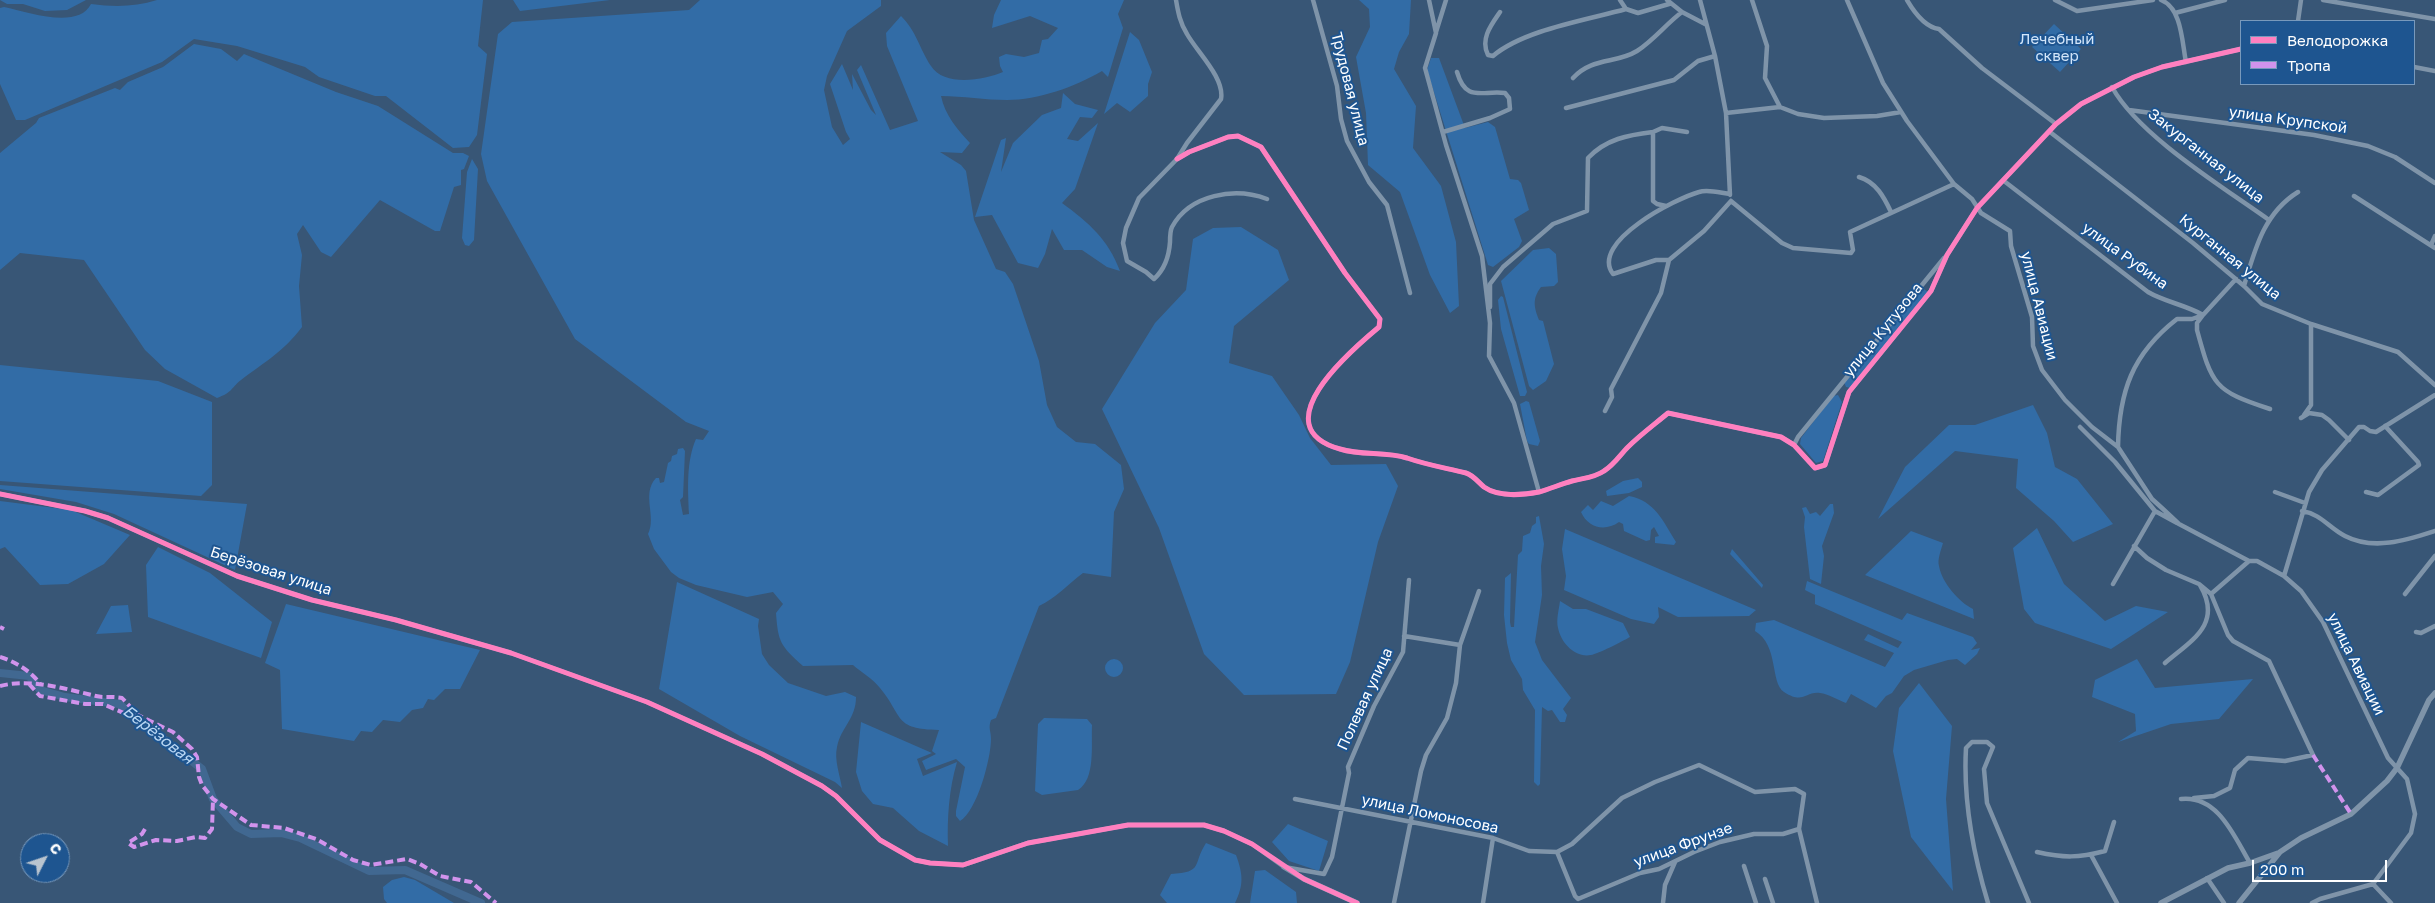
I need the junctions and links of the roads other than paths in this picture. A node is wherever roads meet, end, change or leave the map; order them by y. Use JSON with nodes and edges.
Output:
{"nodes":[{"id":1,"x":1176,"y":0,"type":"edge"},
{"id":2,"x":1314,"y":0,"type":"edge"},
{"id":3,"x":1429,"y":0,"type":"edge"},
{"id":4,"x":1446,"y":0,"type":"edge"},
{"id":5,"x":1620,"y":0,"type":"edge"},
{"id":6,"x":1700,"y":0,"type":"edge"},
{"id":7,"x":1752,"y":0,"type":"edge"},
{"id":8,"x":1847,"y":0,"type":"edge"},
{"id":9,"x":1907,"y":0,"type":"edge"},
{"id":10,"x":2054,"y":0,"type":"edge"},
{"id":11,"x":2153,"y":0,"type":"edge"},
{"id":12,"x":2161,"y":0,"type":"edge"},
{"id":13,"x":2225,"y":0,"type":"edge"},
{"id":14,"x":2301,"y":0,"type":"edge"},
{"id":15,"x":2323,"y":0,"type":"edge"},
{"id":16,"x":1668,"y":2,"type":"edge"},
{"id":17,"x":1626,"y":9,"type":"junction"},
{"id":18,"x":1500,"y":12,"type":"dead end"},
{"id":19,"x":1682,"y":12,"type":"junction"},
{"id":20,"x":2175,"y":13,"type":"junction"},
{"id":21,"x":2435,"y":19,"type":"edge"},
{"id":22,"x":2298,"y":20,"type":"edge"},
{"id":23,"x":1705,"y":24,"type":"junction"},
{"id":24,"x":1436,"y":33,"type":"junction"},
{"id":25,"x":2240,"y":49,"type":"edge"},
{"id":26,"x":1715,"y":56,"type":"junction"},
{"id":27,"x":2186,"y":62,"type":"junction"},
{"id":28,"x":2415,"y":67,"type":"edge"},
{"id":29,"x":2435,"y":70,"type":"edge"},
{"id":30,"x":1457,"y":72,"type":"dead end"},
{"id":31,"x":1573,"y":78,"type":"dead end"},
{"id":32,"x":2112,"y":87,"type":"junction"},
{"id":33,"x":1780,"y":107,"type":"junction"},
{"id":34,"x":1566,"y":108,"type":"dead end"},
{"id":35,"x":2129,"y":110,"type":"junction"},
{"id":36,"x":1901,"y":112,"type":"junction"},
{"id":37,"x":1726,"y":113,"type":"junction"},
{"id":38,"x":2056,"y":124,"type":"junction"},
{"id":39,"x":1443,"y":132,"type":"junction"},
{"id":40,"x":1653,"y":132,"type":"junction"},
{"id":41,"x":1687,"y":132,"type":"dead end"},
{"id":42,"x":2050,"y":132,"type":"junction"},
{"id":43,"x":1177,"y":159,"type":"junction"},
{"id":44,"x":1859,"y":177,"type":"dead end"},
{"id":45,"x":2004,"y":181,"type":"junction"},
{"id":46,"x":2435,"y":183,"type":"edge"},
{"id":47,"x":1954,"y":184,"type":"junction"},
{"id":48,"x":2298,"y":192,"type":"dead end"},
{"id":49,"x":1730,"y":194,"type":"junction"},
{"id":50,"x":2354,"y":196,"type":"dead end"},
{"id":51,"x":1267,"y":199,"type":"dead end"},
{"id":52,"x":1731,"y":201,"type":"junction"},
{"id":53,"x":1666,"y":206,"type":"junction"},
{"id":54,"x":1977,"y":208,"type":"junction"},
{"id":55,"x":1891,"y":212,"type":"junction"},
{"id":56,"x":2269,"y":220,"type":"junction"},
{"id":57,"x":2435,"y":236,"type":"edge"},
{"id":58,"x":2433,"y":246,"type":"edge"},
{"id":59,"x":1946,"y":255,"type":"junction"},
{"id":60,"x":1669,"y":260,"type":"junction"},
{"id":61,"x":2236,"y":279,"type":"junction"},
{"id":62,"x":2244,"y":286,"type":"junction"},
{"id":63,"x":1410,"y":292,"type":"dead end"},
{"id":64,"x":2203,"y":315,"type":"junction"},
{"id":65,"x":1490,"y":323,"type":"junction"},
{"id":66,"x":2311,"y":324,"type":"junction"},
{"id":67,"x":1839,"y":384,"type":"junction"},
{"id":68,"x":2435,"y":386,"type":"edge"},
{"id":69,"x":1849,"y":392,"type":"junction"},
{"id":70,"x":2435,"y":395,"type":"edge"},
{"id":71,"x":2270,"y":409,"type":"dead end"},
{"id":72,"x":1605,"y":411,"type":"dead end"},
{"id":73,"x":2385,"y":426,"type":"junction"},
{"id":74,"x":2080,"y":427,"type":"dead end"},
{"id":75,"x":2349,"y":440,"type":"junction"},
{"id":76,"x":1794,"y":445,"type":"junction"},
{"id":77,"x":2118,"y":447,"type":"junction"},
{"id":78,"x":1539,"y":492,"type":"junction"},
{"id":79,"x":2276,"y":492,"type":"dead end"},
{"id":80,"x":2366,"y":492,"type":"dead end"},
{"id":81,"x":0,"y":494,"type":"edge"},
{"id":82,"x":2304,"y":503,"type":"junction"},
{"id":83,"x":2155,"y":511,"type":"junction"},
{"id":84,"x":2302,"y":511,"type":"junction"},
{"id":85,"x":2179,"y":524,"type":"junction"},
{"id":86,"x":2435,"y":531,"type":"edge"},
{"id":87,"x":2134,"y":546,"type":"junction"},
{"id":88,"x":2435,"y":556,"type":"edge"},
{"id":89,"x":2249,"y":561,"type":"junction"},
{"id":90,"x":2284,"y":576,"type":"junction"},
{"id":91,"x":1409,"y":580,"type":"dead end"},
{"id":92,"x":2113,"y":584,"type":"dead end"},
{"id":93,"x":2200,"y":584,"type":"junction"},
{"id":94,"x":1479,"y":591,"type":"dead end"},
{"id":95,"x":2212,"y":594,"type":"junction"},
{"id":96,"x":2405,"y":594,"type":"dead end"},
{"id":97,"x":2435,"y":626,"type":"edge"},
{"id":98,"x":2416,"y":632,"type":"dead end"},
{"id":99,"x":1404,"y":636,"type":"junction"},
{"id":100,"x":1460,"y":645,"type":"junction"},
{"id":101,"x":2165,"y":663,"type":"dead end"},
{"id":102,"x":2435,"y":693,"type":"edge"},
{"id":103,"x":2397,"y":768,"type":"junction"},
{"id":104,"x":2194,"y":798,"type":"junction"},
{"id":105,"x":1295,"y":799,"type":"dead end"},
{"id":106,"x":2181,"y":799,"type":"dead end"},
{"id":107,"x":1342,"y":809,"type":"junction"},
{"id":108,"x":2114,"y":822,"type":"dead end"},
{"id":109,"x":1411,"y":823,"type":"junction"},
{"id":110,"x":1799,"y":829,"type":"junction"},
{"id":111,"x":1493,"y":838,"type":"junction"},
{"id":112,"x":1557,"y":852,"type":"junction"},
{"id":113,"x":2037,"y":852,"type":"dead end"},
{"id":114,"x":2280,"y":852,"type":"junction"},
{"id":115,"x":2091,"y":855,"type":"junction"},
{"id":116,"x":1675,"y":862,"type":"junction"},
{"id":117,"x":2250,"y":863,"type":"junction"},
{"id":118,"x":1744,"y":866,"type":"dead end"},
{"id":119,"x":1284,"y":867,"type":"junction"},
{"id":120,"x":2207,"y":878,"type":"junction"},
{"id":121,"x":1765,"y":880,"type":"dead end"},
{"id":122,"x":2373,"y":884,"type":"junction"},
{"id":123,"x":1357,"y":903,"type":"edge"},
{"id":124,"x":1394,"y":903,"type":"edge"},
{"id":125,"x":1482,"y":903,"type":"edge"},
{"id":126,"x":1663,"y":903,"type":"edge"},
{"id":127,"x":1756,"y":903,"type":"edge"},
{"id":128,"x":1773,"y":903,"type":"edge"},
{"id":129,"x":1817,"y":903,"type":"edge"},
{"id":130,"x":1988,"y":903,"type":"edge"},
{"id":131,"x":2029,"y":903,"type":"edge"},
{"id":132,"x":2118,"y":903,"type":"edge"},
{"id":133,"x":2161,"y":903,"type":"edge"},
{"id":134,"x":2224,"y":903,"type":"edge"},
{"id":135,"x":2239,"y":903,"type":"edge"},
{"id":136,"x":2312,"y":903,"type":"edge"},
{"id":137,"x":2391,"y":903,"type":"edge"}],
"edges":[{"from":1,"to":43,"type":"street"},
{"from":2,"to":63,"type":"street","name":"Трудовая улица"},
{"from":3,"to":24,"type":"street"},
{"from":4,"to":24,"type":"street"},
{"from":5,"to":17,"type":"street"},
{"from":6,"to":23,"type":"street"},
{"from":7,"to":33,"type":"street"},
{"from":8,"to":36,"type":"street","name":"улица Авиации"},
{"from":9,"to":38,"type":"street"},
{"from":10,"to":11,"type":"street"},
{"from":12,"to":20,"type":"street"},
{"from":13,"to":20,"type":"street"},
{"from":14,"to":22,"type":"street"},
{"from":15,"to":21,"type":"street"},
{"from":16,"to":17,"type":"street"},
{"from":16,"to":19,"type":"street"},
{"from":17,"to":18,"type":"street"},
{"from":19,"to":23,"type":"street"},
{"from":19,"to":31,"type":"street"},
{"from":20,"to":27,"type":"street"},
{"from":23,"to":26,"type":"street"},
{"from":24,"to":39,"type":"street"},
{"from":25,"to":27,"type":"street","name":"улица Кутузова"},
{"from":26,"to":34,"type":"street"},
{"from":26,"to":37,"type":"street"},
{"from":27,"to":32,"type":"street","name":"улица Кутузова"},
{"from":28,"to":29,"type":"street"},
{"from":30,"to":39,"type":"street"},
{"from":32,"to":35,"type":"street","name":"Закурганная улица"},
{"from":32,"to":38,"type":"street","name":"улица Кутузова"},
{"from":33,"to":36,"type":"street"},
{"from":33,"to":37,"type":"street"},
{"from":35,"to":46,"type":"street","name":"улица Крупской"},
{"from":35,"to":56,"type":"street","name":"Закурганная улица"},
{"from":36,"to":47,"type":"street","name":"улица Авиации"},
{"from":37,"to":49,"type":"street"},
{"from":38,"to":42,"type":"street","name":"улица Кутузова"},
{"from":39,"to":65,"type":"street"},
{"from":40,"to":41,"type":"street"},
{"from":40,"to":53,"type":"street"},
{"from":40,"to":65,"type":"street"},
{"from":42,"to":45,"type":"street","name":"улица Кутузова"},
{"from":42,"to":61,"type":"street","name":"Курганная улица"},
{"from":43,"to":51,"type":"street"},
{"from":43,"to":78,"type":"street"},
{"from":44,"to":55,"type":"street"},
{"from":45,"to":54,"type":"street","name":"улица Кутузова"},
{"from":45,"to":64,"type":"street","name":"улица Рубина"},
{"from":47,"to":54,"type":"street","name":"улица Авиации"},
{"from":47,"to":55,"type":"street"},
{"from":48,"to":56,"type":"street"},
{"from":49,"to":52,"type":"street"},
{"from":49,"to":53,"type":"street"},
{"from":50,"to":58,"type":"street"},
{"from":52,"to":55,"type":"street"},
{"from":52,"to":60,"type":"street"},
{"from":53,"to":60,"type":"street"},
{"from":54,"to":59,"type":"street","name":"улица Кутузова"},
{"from":54,"to":77,"type":"street","name":"улица Авиации"},
{"from":56,"to":62,"type":"street"},
{"from":57,"to":58,"type":"street"},
{"from":59,"to":67,"type":"street","name":"улица Кутузова"},
{"from":59,"to":69,"type":"street","name":"улица Кутузова"},
{"from":60,"to":72,"type":"street"},
{"from":61,"to":62,"type":"street","name":"Курганная улица"},
{"from":61,"to":64,"type":"street"},
{"from":62,"to":66,"type":"street","name":"Курганная улица"},
{"from":64,"to":71,"type":"street"},
{"from":64,"to":77,"type":"street"},
{"from":65,"to":78,"type":"street"},
{"from":66,"to":68,"type":"street","name":"Курганная улица"},
{"from":66,"to":75,"type":"street"},
{"from":67,"to":69,"type":"street","name":"улица Кутузова"},
{"from":67,"to":76,"type":"street","name":"улица Кутузова"},
{"from":69,"to":76,"type":"street","name":"улица Кутузова"},
{"from":70,"to":73,"type":"street"},
{"from":73,"to":75,"type":"street"},
{"from":73,"to":80,"type":"street"},
{"from":74,"to":83,"type":"street","name":"улица Авиации"},
{"from":75,"to":82,"type":"street"},
{"from":76,"to":78,"type":"street","name":"улица Кутузова"},
{"from":77,"to":85,"type":"street","name":"улица Авиации"},
{"from":79,"to":82,"type":"street"},
{"from":81,"to":119,"type":"street","name":"Берёзовая улица"},
{"from":82,"to":84,"type":"street"},
{"from":83,"to":85,"type":"street","name":"улица Авиации"},
{"from":83,"to":87,"type":"street"},
{"from":84,"to":86,"type":"street"},
{"from":84,"to":90,"type":"street"},
{"from":85,"to":89,"type":"street","name":"улица Авиации"},
{"from":87,"to":92,"type":"street"},
{"from":87,"to":93,"type":"street"},
{"from":88,"to":96,"type":"street"},
{"from":89,"to":90,"type":"street","name":"улица Авиации"},
{"from":89,"to":95,"type":"street"},
{"from":90,"to":103,"type":"street","name":"улица Авиации"},
{"from":91,"to":99,"type":"street","name":"Полевая улица"},
{"from":93,"to":95,"type":"street"},
{"from":93,"to":101,"type":"street"},
{"from":94,"to":100,"type":"street"},
{"from":95,"to":104,"type":"street"},
{"from":97,"to":98,"type":"street"},
{"from":99,"to":100,"type":"street"},
{"from":99,"to":107,"type":"street","name":"Полевая улица"},
{"from":100,"to":109,"type":"street"},
{"from":102,"to":103,"type":"street"},
{"from":103,"to":114,"type":"street"},
{"from":103,"to":122,"type":"street","name":"улица Авиации"},
{"from":104,"to":106,"type":"street"},
{"from":104,"to":117,"type":"street"},
{"from":105,"to":107,"type":"street","name":"улица Ломоносова"},
{"from":107,"to":109,"type":"street","name":"улица Ломоносова"},
{"from":107,"to":119,"type":"street","name":"Полевая улица"},
{"from":108,"to":115,"type":"street"},
{"from":109,"to":111,"type":"street","name":"улица Ломоносова"},
{"from":109,"to":124,"type":"street"},
{"from":110,"to":112,"type":"street"},
{"from":110,"to":116,"type":"street","name":"улица Фрунзе"},
{"from":110,"to":129,"type":"street"},
{"from":111,"to":112,"type":"street","name":"улица Ломоносова"},
{"from":111,"to":125,"type":"street"},
{"from":112,"to":116,"type":"street","name":"улица Фрунзе"},
{"from":113,"to":115,"type":"street"},
{"from":114,"to":117,"type":"street"},
{"from":114,"to":135,"type":"street"},
{"from":115,"to":132,"type":"street"},
{"from":116,"to":126,"type":"street"},
{"from":117,"to":120,"type":"street"},
{"from":118,"to":127,"type":"street"},
{"from":119,"to":123,"type":"street"},
{"from":120,"to":133,"type":"street"},
{"from":120,"to":134,"type":"street"},
{"from":121,"to":128,"type":"street"},
{"from":122,"to":136,"type":"street"},
{"from":122,"to":137,"type":"street"},
{"from":130,"to":131,"type":"street"}]}
